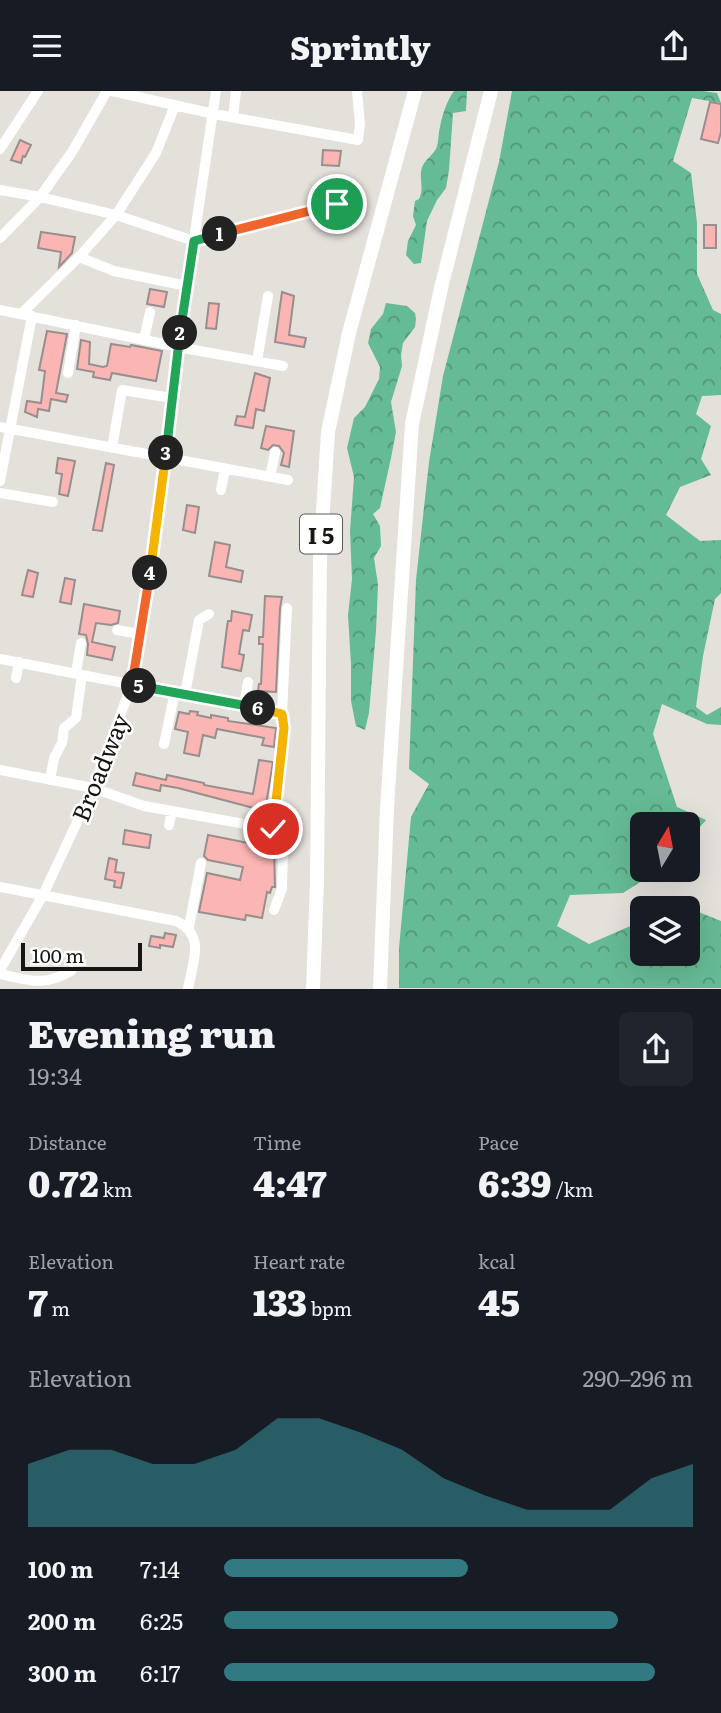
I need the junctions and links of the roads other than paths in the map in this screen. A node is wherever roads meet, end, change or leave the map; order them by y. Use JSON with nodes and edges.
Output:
{"nodes":[{"id":1,"x":38,"y":91,"type":"edge"},
{"id":2,"x":107,"y":91,"type":"edge"},
{"id":3,"x":112,"y":91,"type":"edge"},
{"id":4,"x":216,"y":91,"type":"edge"},
{"id":5,"x":236,"y":91,"type":"edge"},
{"id":6,"x":357,"y":91,"type":"edge"},
{"id":7,"x":415,"y":91,"type":"edge"},
{"id":8,"x":491,"y":91,"type":"edge"},
{"id":9,"x":175,"y":105,"type":"junction"},
{"id":10,"x":214,"y":114,"type":"junction"},
{"id":11,"x":233,"y":117,"type":"junction"},
{"id":12,"x":0,"y":149,"type":"edge"},
{"id":13,"x":0,"y":190,"type":"edge"},
{"id":14,"x":40,"y":197,"type":"junction"},
{"id":15,"x":337,"y":204,"type":"dead end"},
{"id":16,"x":116,"y":215,"type":"junction"},
{"id":17,"x":0,"y":238,"type":"edge"},
{"id":18,"x":194,"y":241,"type":"junction"},
{"id":19,"x":79,"y":257,"type":"junction"},
{"id":20,"x":187,"y":286,"type":"junction"},
{"id":21,"x":268,"y":296,"type":"dead end"},
{"id":22,"x":5,"y":311,"type":"edge"},
{"id":23,"x":150,"y":312,"type":"dead end"},
{"id":24,"x":27,"y":315,"type":"junction"},
{"id":25,"x":0,"y":320,"type":"edge"},
{"id":26,"x":76,"y":325,"type":"junction"},
{"id":27,"x":144,"y":340,"type":"junction"},
{"id":28,"x":178,"y":347,"type":"junction"},
{"id":29,"x":257,"y":361,"type":"junction"},
{"id":30,"x":283,"y":366,"type":"dead end"},
{"id":31,"x":68,"y":373,"type":"dead end"},
{"id":32,"x":172,"y":398,"type":"junction"},
{"id":33,"x":5,"y":428,"type":"edge"},
{"id":34,"x":111,"y":448,"type":"junction"},
{"id":35,"x":275,"y":452,"type":"dead end"},
{"id":36,"x":165,"y":458,"type":"junction"},
{"id":37,"x":225,"y":469,"type":"junction"},
{"id":38,"x":270,"y":477,"type":"junction"},
{"id":39,"x":288,"y":480,"type":"dead end"},
{"id":40,"x":0,"y":481,"type":"edge"},
{"id":41,"x":221,"y":490,"type":"dead end"},
{"id":42,"x":0,"y":493,"type":"edge"},
{"id":43,"x":53,"y":502,"type":"dead end"},
{"id":44,"x":287,"y":608,"type":"dead end"},
{"id":45,"x":209,"y":614,"type":"dead end"},
{"id":46,"x":117,"y":630,"type":"dead end"},
{"id":47,"x":140,"y":634,"type":"junction"},
{"id":48,"x":81,"y":643,"type":"dead end"},
{"id":49,"x":0,"y":659,"type":"edge"},
{"id":50,"x":19,"y":662,"type":"junction"},
{"id":51,"x":79,"y":674,"type":"junction"},
{"id":52,"x":16,"y":678,"type":"dead end"},
{"id":53,"x":248,"y":682,"type":"dead end"},
{"id":54,"x":132,"y":684,"type":"junction"},
{"id":55,"x":180,"y":693,"type":"junction"},
{"id":56,"x":244,"y":705,"type":"junction"},
{"id":57,"x":282,"y":714,"type":"junction"},
{"id":58,"x":164,"y":744,"type":"dead end"},
{"id":59,"x":0,"y":770,"type":"edge"},
{"id":60,"x":50,"y":780,"type":"junction"},
{"id":61,"x":93,"y":788,"type":"junction"},
{"id":62,"x":172,"y":811,"type":"junction"},
{"id":63,"x":197,"y":816,"type":"junction"},
{"id":64,"x":169,"y":825,"type":"dead end"},
{"id":65,"x":195,"y":829,"type":"dead end"},
{"id":66,"x":273,"y":829,"type":"junction"},
{"id":67,"x":201,"y":863,"type":"dead end"},
{"id":68,"x":0,"y":887,"type":"edge"},
{"id":69,"x":43,"y":895,"type":"junction"},
{"id":70,"x":274,"y":911,"type":"dead end"},
{"id":71,"x":189,"y":927,"type":"junction"},
{"id":72,"x":71,"y":971,"type":"dead end"},
{"id":73,"x":0,"y":972,"type":"edge"},
{"id":74,"x":188,"y":989,"type":"edge"},
{"id":75,"x":313,"y":989,"type":"edge"},
{"id":76,"x":380,"y":989,"type":"edge"}],
"edges":[{"from":1,"to":12,"type":"street"},
{"from":2,"to":14,"type":"street"},
{"from":3,"to":9,"type":"street"},
{"from":4,"to":10,"type":"street","name":"Broadway"},
{"from":5,"to":11,"type":"street"},
{"from":6,"to":11,"type":"street"},
{"from":7,"to":75,"type":"highway","number":"I 5"},
{"from":8,"to":76,"type":"highway"},
{"from":9,"to":10,"type":"street"},
{"from":9,"to":16,"type":"street"},
{"from":10,"to":11,"type":"street"},
{"from":10,"to":18,"type":"street","name":"Broadway"},
{"from":13,"to":14,"type":"street"},
{"from":14,"to":16,"type":"street"},
{"from":14,"to":17,"type":"street"},
{"from":15,"to":18,"type":"street"},
{"from":16,"to":18,"type":"street"},
{"from":16,"to":19,"type":"street"},
{"from":18,"to":20,"type":"street","name":"Broadway"},
{"from":19,"to":20,"type":"street"},
{"from":19,"to":24,"type":"street"},
{"from":20,"to":28,"type":"street","name":"Broadway"},
{"from":21,"to":29,"type":"street"},
{"from":22,"to":24,"type":"street"},
{"from":22,"to":25,"type":"street"},
{"from":23,"to":27,"type":"street"},
{"from":24,"to":26,"type":"street"},
{"from":24,"to":33,"type":"street"},
{"from":26,"to":27,"type":"street"},
{"from":26,"to":31,"type":"street"},
{"from":27,"to":28,"type":"street"},
{"from":28,"to":29,"type":"street"},
{"from":28,"to":32,"type":"street","name":"Broadway"},
{"from":29,"to":30,"type":"street"},
{"from":32,"to":34,"type":"street"},
{"from":32,"to":36,"type":"street","name":"Broadway"},
{"from":33,"to":34,"type":"street"},
{"from":33,"to":40,"type":"street"},
{"from":34,"to":36,"type":"street"},
{"from":35,"to":38,"type":"street"},
{"from":36,"to":37,"type":"street"},
{"from":36,"to":47,"type":"street","name":"Broadway"},
{"from":37,"to":38,"type":"street"},
{"from":37,"to":41,"type":"street"},
{"from":38,"to":39,"type":"street"},
{"from":42,"to":43,"type":"street"},
{"from":44,"to":57,"type":"street"},
{"from":45,"to":55,"type":"street"},
{"from":46,"to":47,"type":"street"},
{"from":47,"to":54,"type":"street","name":"Broadway"},
{"from":48,"to":51,"type":"street"},
{"from":49,"to":50,"type":"street"},
{"from":50,"to":51,"type":"street"},
{"from":50,"to":52,"type":"street"},
{"from":51,"to":54,"type":"street"},
{"from":51,"to":60,"type":"street"},
{"from":53,"to":56,"type":"street"},
{"from":54,"to":55,"type":"street"},
{"from":54,"to":61,"type":"street","name":"Broadway"},
{"from":55,"to":56,"type":"street"},
{"from":55,"to":58,"type":"street"},
{"from":56,"to":57,"type":"street"},
{"from":57,"to":66,"type":"street"},
{"from":59,"to":60,"type":"street"},
{"from":60,"to":61,"type":"street"},
{"from":61,"to":62,"type":"street"},
{"from":61,"to":69,"type":"street","name":"Broadway"},
{"from":62,"to":63,"type":"street"},
{"from":62,"to":64,"type":"street"},
{"from":63,"to":65,"type":"street"},
{"from":63,"to":66,"type":"street"},
{"from":66,"to":70,"type":"street"},
{"from":67,"to":71,"type":"street"},
{"from":68,"to":69,"type":"street"},
{"from":69,"to":71,"type":"street"},
{"from":69,"to":73,"type":"street","name":"Broadway"},
{"from":71,"to":74,"type":"street"},
{"from":72,"to":73,"type":"street"}]}
